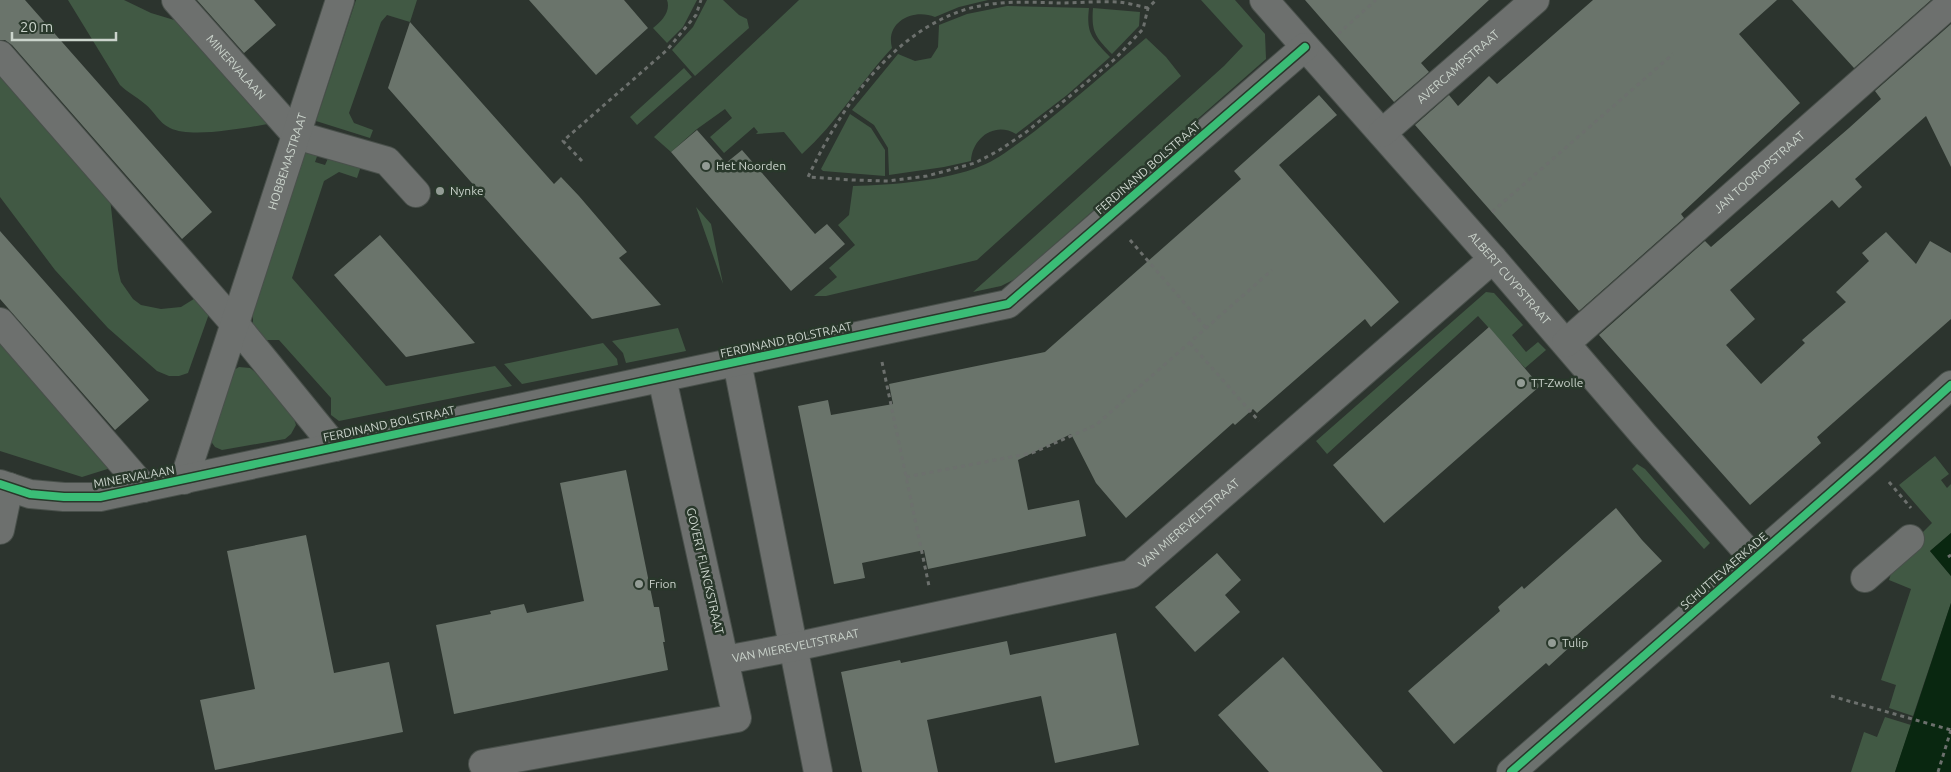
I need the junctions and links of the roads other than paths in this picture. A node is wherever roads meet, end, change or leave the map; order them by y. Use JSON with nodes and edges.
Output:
{"nodes":[{"id":1,"x":176,"y":0,"type":"edge"},
{"id":2,"x":340,"y":0,"type":"edge"},
{"id":3,"x":1264,"y":0,"type":"edge"},
{"id":4,"x":1535,"y":0,"type":"edge"},
{"id":5,"x":1951,"y":3,"type":"edge"},
{"id":6,"x":1309,"y":52,"type":"junction"},
{"id":7,"x":0,"y":55,"type":"edge"},
{"id":8,"x":1382,"y":133,"type":"junction"},
{"id":9,"x":296,"y":135,"type":"junction"},
{"id":10,"x":416,"y":193,"type":"dead end"},
{"id":11,"x":1493,"y":259,"type":"junction"},
{"id":12,"x":0,"y":322,"type":"edge"},
{"id":13,"x":234,"y":323,"type":"junction"},
{"id":14,"x":1566,"y":342,"type":"junction"},
{"id":15,"x":737,"y":362,"type":"junction"},
{"id":16,"x":662,"y":378,"type":"junction"},
{"id":17,"x":1951,"y":385,"type":"edge"},
{"id":18,"x":335,"y":448,"type":"junction"},
{"id":19,"x":184,"y":480,"type":"junction"},
{"id":20,"x":4,"y":486,"type":"edge"},
{"id":21,"x":144,"y":488,"type":"junction"},
{"id":22,"x":0,"y":530,"type":"edge"},
{"id":23,"x":1910,"y":539,"type":"road end"},
{"id":24,"x":1754,"y":560,"type":"junction"},
{"id":25,"x":1865,"y":578,"type":"dead end"},
{"id":26,"x":794,"y":647,"type":"junction"},
{"id":27,"x":725,"y":660,"type":"junction"},
{"id":28,"x":483,"y":764,"type":"dead end"},
{"id":29,"x":818,"y":772,"type":"edge"},
{"id":30,"x":1511,"y":772,"type":"edge"}],
"edges":[{"from":1,"to":9,"type":"street","name":"MINERVALAAN"},
{"from":2,"to":9,"type":"street","name":"HOBBEMASTRAAT"},
{"from":3,"to":6,"type":"street","name":"ALBERT CUYPSTRAAT"},
{"from":4,"to":8,"type":"street","name":"AVERCAMPSTRAAT"},
{"from":5,"to":14,"type":"street","name":"JAN TOOROPSTRAAT"},
{"from":6,"to":8,"type":"street","name":"ALBERT CUYPSTRAAT"},
{"from":6,"to":15,"type":"street","name":"FERDINAND BOLSTRAAT"},
{"from":7,"to":13,"type":"street"},
{"from":8,"to":11,"type":"street","name":"ALBERT CUYPSTRAAT"},
{"from":9,"to":10,"type":"street"},
{"from":9,"to":13,"type":"street","name":"HOBBEMASTRAAT"},
{"from":11,"to":14,"type":"street","name":"ALBERT CUYPSTRAAT"},
{"from":11,"to":26,"type":"street","name":"VAN MIEREVELTSTRAAT"},
{"from":12,"to":21,"type":"street","name":"MINERVALAAN"},
{"from":13,"to":18,"type":"street"},
{"from":13,"to":19,"type":"street","name":"HOBBEMASTRAAT"},
{"from":14,"to":24,"type":"street","name":"ALBERT CUYPSTRAAT"},
{"from":15,"to":16,"type":"street","name":"FERDINAND BOLSTRAAT"},
{"from":15,"to":26,"type":"street"},
{"from":16,"to":18,"type":"street","name":"FERDINAND BOLSTRAAT"},
{"from":16,"to":27,"type":"street","name":"GOVERT FLINCKSTRAAT"},
{"from":17,"to":24,"type":"main road","name":"SCHUTTEVAERKADE"},
{"from":18,"to":19,"type":"street","name":"FERDINAND BOLSTRAAT"},
{"from":19,"to":21,"type":"street","name":"MINERVALAAN"},
{"from":20,"to":21,"type":"street","name":"MINERVALAAN"},
{"from":20,"to":22,"type":"street"},
{"from":23,"to":25,"type":"street"},
{"from":24,"to":30,"type":"main road","name":"SCHUTTEVAERKADE"},
{"from":26,"to":27,"type":"street","name":"VAN MIEREVELTSTRAAT"},
{"from":26,"to":29,"type":"street"},
{"from":27,"to":28,"type":"street","name":"GOVERT FLINCKSTRAAT"}]}
